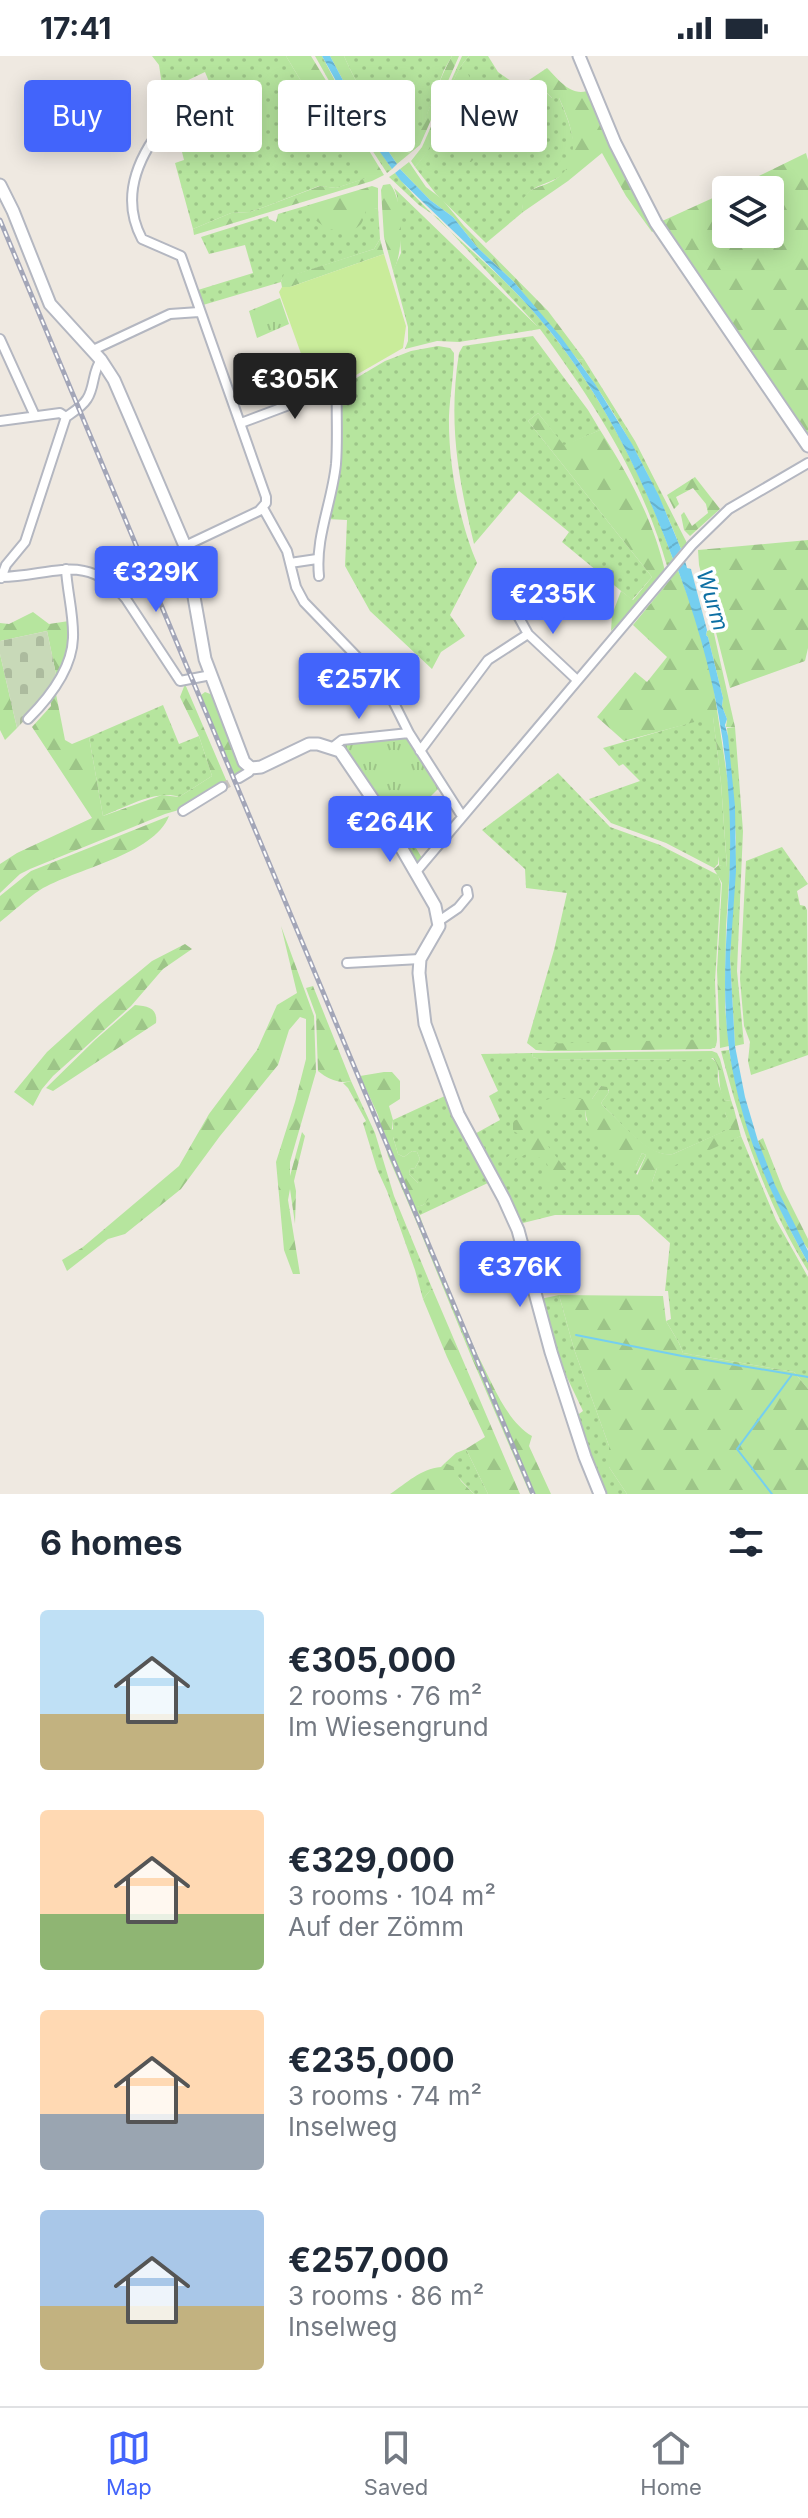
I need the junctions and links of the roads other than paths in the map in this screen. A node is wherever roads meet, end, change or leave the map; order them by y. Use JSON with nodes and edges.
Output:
{"nodes":[{"id":1,"x":579,"y":56,"type":"edge"},
{"id":2,"x":147,"y":151,"type":"edge"},
{"id":3,"x":0,"y":185,"type":"edge"},
{"id":4,"x":199,"y":312,"type":"junction"},
{"id":5,"x":0,"y":339,"type":"edge"},
{"id":6,"x":97,"y":355,"type":"junction"},
{"id":7,"x":35,"y":416,"type":"junction"},
{"id":8,"x":66,"y":417,"type":"junction"},
{"id":9,"x":0,"y":421,"type":"edge"},
{"id":10,"x":241,"y":423,"type":"junction"},
{"id":11,"x":808,"y":446,"type":"edge"},
{"id":12,"x":808,"y":463,"type":"edge"},
{"id":13,"x":263,"y":508,"type":"junction"},
{"id":14,"x":185,"y":546,"type":"junction"},
{"id":15,"x":317,"y":559,"type":"junction"},
{"id":16,"x":290,"y":563,"type":"junction"},
{"id":17,"x":66,"y":569,"type":"junction"},
{"id":18,"x":319,"y":576,"type":"dead end"},
{"id":19,"x":1,"y":578,"type":"edge"},
{"id":20,"x":512,"y":605,"type":"dead end"},
{"id":21,"x":528,"y":634,"type":"junction"},
{"id":22,"x":211,"y":675,"type":"junction"},
{"id":23,"x":577,"y":680,"type":"junction"},
{"id":24,"x":28,"y":719,"type":"dead end"},
{"id":25,"x":409,"y":733,"type":"junction"},
{"id":26,"x":333,"y":747,"type":"junction"},
{"id":27,"x":420,"y":751,"type":"junction"},
{"id":28,"x":251,"y":768,"type":"junction"},
{"id":29,"x":239,"y":778,"type":"tunnel mouth"},
{"id":30,"x":222,"y":787,"type":"tunnel mouth"},
{"id":31,"x":183,"y":811,"type":"dead end"},
{"id":32,"x":462,"y":816,"type":"junction"},
{"id":33,"x":415,"y":873,"type":"junction"},
{"id":34,"x":467,"y":890,"type":"dead end"},
{"id":35,"x":439,"y":921,"type":"junction"},
{"id":36,"x":420,"y":959,"type":"junction"},
{"id":37,"x":347,"y":963,"type":"dead end"},
{"id":38,"x":600,"y":1494,"type":"edge"}],
"edges":[{"from":1,"to":11,"type":"main road"},
{"from":2,"to":4,"type":"street"},
{"from":3,"to":6,"type":"main road"},
{"from":4,"to":6,"type":"street"},
{"from":4,"to":10,"type":"street"},
{"from":5,"to":7,"type":"street"},
{"from":6,"to":8,"type":"street"},
{"from":6,"to":14,"type":"main road"},
{"from":7,"to":8,"type":"street"},
{"from":7,"to":9,"type":"street"},
{"from":8,"to":19,"type":"street"},
{"from":10,"to":13,"type":"street"},
{"from":10,"to":15,"type":"street"},
{"from":12,"to":23,"type":"street"},
{"from":13,"to":14,"type":"street"},
{"from":13,"to":16,"type":"street"},
{"from":14,"to":22,"type":"main road"},
{"from":15,"to":16,"type":"street"},
{"from":15,"to":18,"type":"street"},
{"from":16,"to":25,"type":"street"},
{"from":17,"to":19,"type":"street"},
{"from":17,"to":22,"type":"street"},
{"from":17,"to":24,"type":"street"},
{"from":20,"to":21,"type":"street"},
{"from":21,"to":23,"type":"street"},
{"from":21,"to":27,"type":"street"},
{"from":22,"to":28,"type":"main road"},
{"from":23,"to":32,"type":"street"},
{"from":25,"to":26,"type":"street"},
{"from":25,"to":27,"type":"street"},
{"from":26,"to":28,"type":"main road"},
{"from":26,"to":33,"type":"main road"},
{"from":27,"to":32,"type":"street"},
{"from":28,"to":29,"type":"street"},
{"from":30,"to":31,"type":"street"},
{"from":32,"to":33,"type":"street"},
{"from":33,"to":35,"type":"main road"},
{"from":34,"to":35,"type":"street"},
{"from":35,"to":36,"type":"main road"},
{"from":36,"to":37,"type":"street"},
{"from":36,"to":38,"type":"main road"}]}
